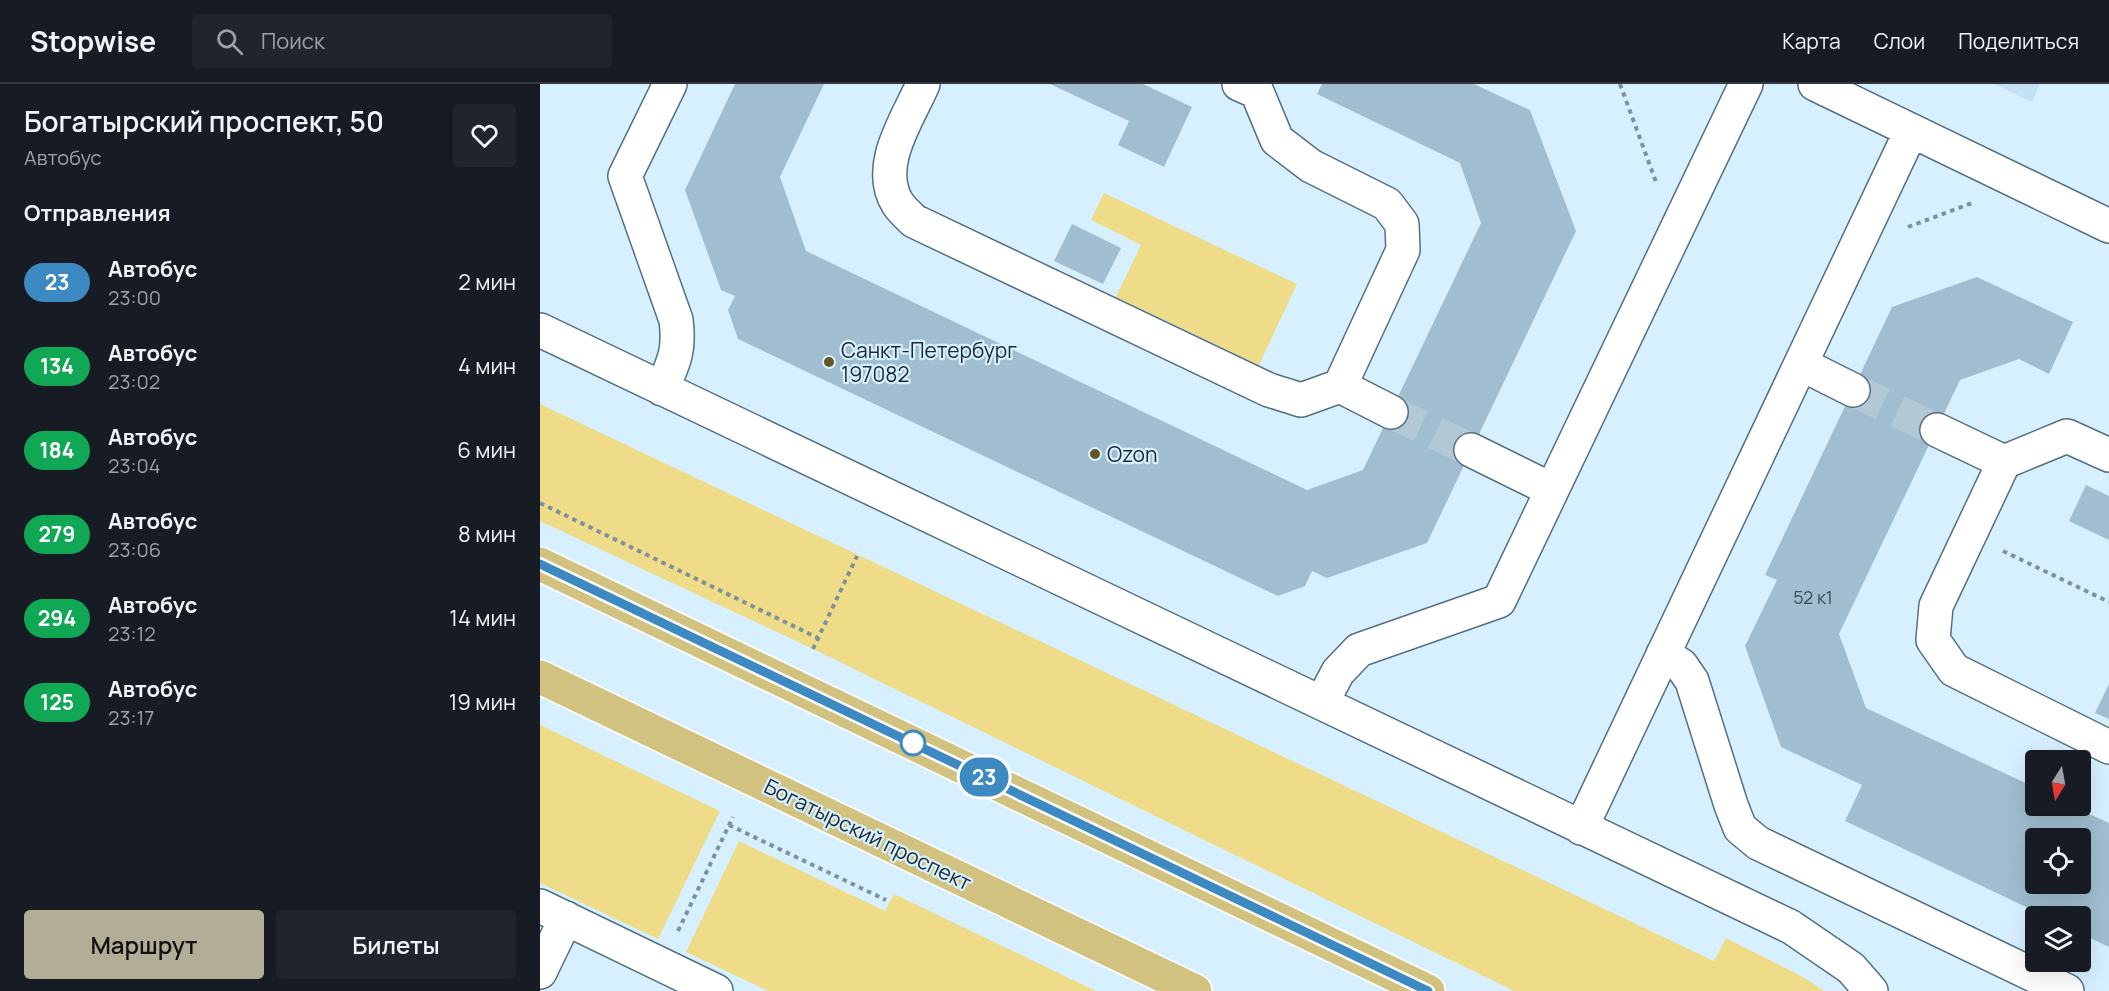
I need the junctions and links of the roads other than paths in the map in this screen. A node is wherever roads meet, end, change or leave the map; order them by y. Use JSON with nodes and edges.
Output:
{"nodes":[{"id":1,"x":670,"y":84,"type":"edge"},
{"id":2,"x":923,"y":84,"type":"edge"},
{"id":3,"x":1746,"y":84,"type":"edge"},
{"id":4,"x":1815,"y":84,"type":"edge"},
{"id":5,"x":1252,"y":87,"type":"edge"},
{"id":6,"x":1911,"y":131,"type":"junction"},
{"id":7,"x":2109,"y":226,"type":"edge"},
{"id":8,"x":540,"y":330,"type":"edge"},
{"id":9,"x":1801,"y":364,"type":"junction"},
{"id":10,"x":1340,"y":386,"type":"junction"},
{"id":11,"x":662,"y":389,"type":"junction"},
{"id":12,"x":1853,"y":390,"type":"tunnel mouth"},
{"id":13,"x":1391,"y":412,"type":"tunnel mouth"},
{"id":14,"x":1937,"y":430,"type":"tunnel mouth"},
{"id":15,"x":1471,"y":450,"type":"tunnel mouth"},
{"id":16,"x":2109,"y":455,"type":"edge"},
{"id":17,"x":2004,"y":462,"type":"junction"},
{"id":18,"x":1552,"y":490,"type":"junction"},
{"id":19,"x":540,"y":564,"type":"edge"},
{"id":20,"x":1663,"y":654,"type":"junction"},
{"id":21,"x":540,"y":677,"type":"edge"},
{"id":22,"x":1322,"y":702,"type":"junction"},
{"id":23,"x":2109,"y":747,"type":"edge"},
{"id":24,"x":1581,"y":828,"type":"junction"},
{"id":25,"x":553,"y":912,"type":"edge"},
{"id":26,"x":540,"y":972,"type":"edge"},
{"id":27,"x":717,"y":991,"type":"edge"},
{"id":28,"x":1195,"y":991,"type":"edge"},
{"id":29,"x":1428,"y":991,"type":"edge"},
{"id":30,"x":1872,"y":991,"type":"edge"},
{"id":31,"x":2067,"y":991,"type":"edge"}],
"edges":[{"from":1,"to":11,"type":"street"},
{"from":2,"to":10,"type":"street"},
{"from":3,"to":18,"type":"street"},
{"from":4,"to":6,"type":"street"},
{"from":5,"to":10,"type":"street"},
{"from":6,"to":7,"type":"street"},
{"from":6,"to":9,"type":"street"},
{"from":8,"to":11,"type":"street"},
{"from":9,"to":12,"type":"street"},
{"from":9,"to":20,"type":"street"},
{"from":10,"to":13,"type":"street"},
{"from":11,"to":22,"type":"street"},
{"from":14,"to":17,"type":"street"},
{"from":15,"to":18,"type":"street"},
{"from":16,"to":17,"type":"street"},
{"from":17,"to":23,"type":"street"},
{"from":18,"to":22,"type":"street"},
{"from":19,"to":29,"type":"main road"},
{"from":20,"to":24,"type":"street"},
{"from":20,"to":31,"type":"street"},
{"from":21,"to":28,"type":"main road","name":"Богатырский проспект"},
{"from":22,"to":24,"type":"street"},
{"from":24,"to":30,"type":"street"},
{"from":25,"to":26,"type":"street"},
{"from":25,"to":27,"type":"street"}]}
